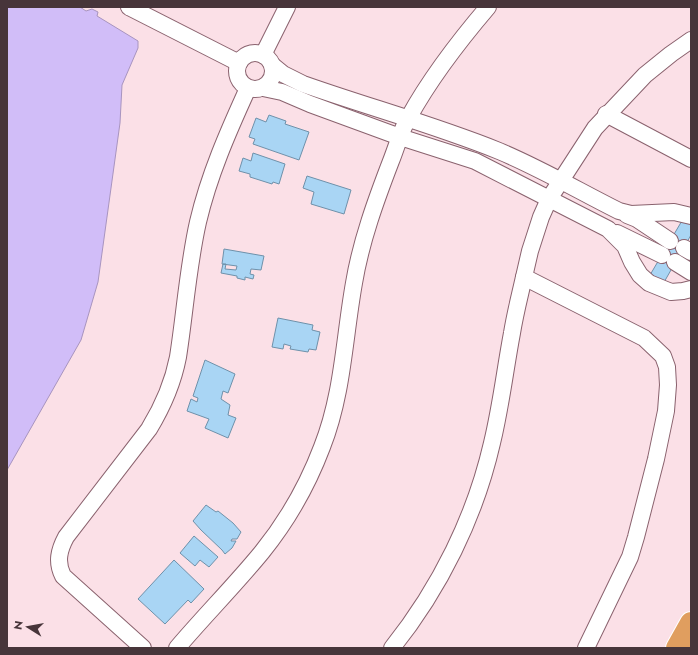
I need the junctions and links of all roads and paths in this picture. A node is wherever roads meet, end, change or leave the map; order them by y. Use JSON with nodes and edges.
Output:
{"nodes":[{"id":1,"x":129,"y":7,"type":"edge"},
{"id":2,"x":287,"y":7,"type":"edge"},
{"id":3,"x":488,"y":7,"type":"edge"},
{"id":4,"x":691,"y":40,"type":"edge"},
{"id":5,"x":268,"y":60,"type":"junction"},
{"id":6,"x":239,"y":63,"type":"junction"},
{"id":7,"x":256,"y":88,"type":"junction"},
{"id":8,"x":606,"y":114,"type":"junction"},
{"id":9,"x":408,"y":119,"type":"junction"},
{"id":10,"x":400,"y":137,"type":"junction"},
{"id":11,"x":691,"y":159,"type":"edge"},
{"id":12,"x":560,"y":182,"type":"junction"},
{"id":13,"x":549,"y":199,"type":"junction"},
{"id":14,"x":691,"y":216,"type":"edge"},
{"id":15,"x":638,"y":217,"type":"junction"},
{"id":16,"x":627,"y":243,"type":"junction"},
{"id":17,"x":676,"y":252,"type":"edge"},
{"id":18,"x":691,"y":272,"type":"edge"},
{"id":19,"x":524,"y":277,"type":"junction"},
{"id":20,"x":691,"y":289,"type":"edge"},
{"id":21,"x":691,"y":624,"type":"edge"},
{"id":22,"x":143,"y":648,"type":"edge"},
{"id":23,"x":178,"y":648,"type":"edge"},
{"id":24,"x":392,"y":648,"type":"edge"},
{"id":25,"x":586,"y":648,"type":"edge"},
{"id":26,"x":677,"y":648,"type":"edge"}],
"edges":[{"from":1,"to":6,"type":"street"},
{"from":2,"to":5,"type":"street"},
{"from":3,"to":9,"type":"street"},
{"from":4,"to":8,"type":"street"},
{"from":5,"to":6,"type":"street"},
{"from":5,"to":7,"type":"street"},
{"from":5,"to":9,"type":"street"},
{"from":6,"to":7,"type":"street"},
{"from":7,"to":10,"type":"street"},
{"from":7,"to":22,"type":"street"},
{"from":8,"to":11,"type":"street"},
{"from":8,"to":12,"type":"street"},
{"from":9,"to":10,"type":"street"},
{"from":9,"to":12,"type":"street"},
{"from":10,"to":13,"type":"street"},
{"from":10,"to":23,"type":"street"},
{"from":12,"to":13,"type":"street"},
{"from":12,"to":15,"type":"street"},
{"from":13,"to":16,"type":"street"},
{"from":13,"to":19,"type":"street"},
{"from":14,"to":15,"type":"street"},
{"from":15,"to":16,"type":"street"},
{"from":15,"to":17,"type":"street"},
{"from":16,"to":17,"type":"street"},
{"from":16,"to":20,"type":"street"},
{"from":17,"to":18,"type":"street"},
{"from":19,"to":24,"type":"street"},
{"from":19,"to":25,"type":"street"},
{"from":21,"to":26,"type":"highway"}]}
